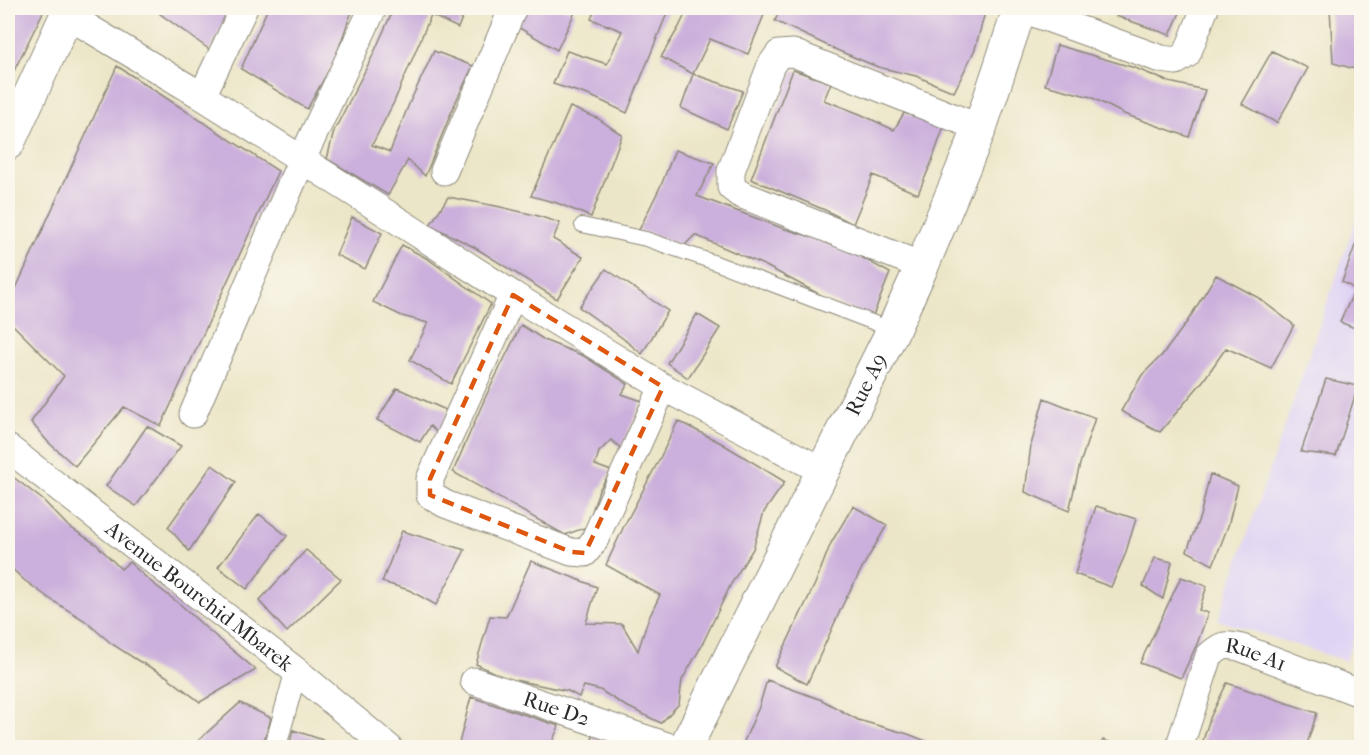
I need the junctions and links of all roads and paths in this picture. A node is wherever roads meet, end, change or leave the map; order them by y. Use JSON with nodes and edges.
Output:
{"nodes":[{"id":1,"x":244,"y":8,"type":"edge"},
{"id":2,"x":373,"y":8,"type":"edge"},
{"id":3,"x":513,"y":8,"type":"edge"},
{"id":4,"x":1020,"y":8,"type":"edge"},
{"id":5,"x":1205,"y":8,"type":"edge"},
{"id":6,"x":68,"y":11,"type":"edge"},
{"id":7,"x":202,"y":96,"type":"junction"},
{"id":8,"x":17,"y":98,"type":"edge"},
{"id":9,"x":980,"y":128,"type":"junction"},
{"id":10,"x":8,"y":143,"type":"edge"},
{"id":11,"x":302,"y":159,"type":"junction"},
{"id":12,"x":444,"y":171,"type":"dead end"},
{"id":13,"x":582,"y":225,"type":"dead end"},
{"id":14,"x":922,"y":266,"type":"junction"},
{"id":15,"x":513,"y":296,"type":"junction"},
{"id":16,"x":893,"y":330,"type":"junction"},
{"id":17,"x":663,"y":387,"type":"junction"},
{"id":18,"x":193,"y":414,"type":"dead end"},
{"id":19,"x":8,"y":448,"type":"edge"},
{"id":20,"x":823,"y":471,"type":"junction"},
{"id":21,"x":296,"y":671,"type":"junction"},
{"id":22,"x":474,"y":681,"type":"dead end"},
{"id":23,"x":1362,"y":694,"type":"edge"},
{"id":24,"x":275,"y":747,"type":"edge"},
{"id":25,"x":388,"y":747,"type":"edge"},
{"id":26,"x":673,"y":747,"type":"edge"},
{"id":27,"x":685,"y":747,"type":"edge"},
{"id":28,"x":1179,"y":747,"type":"edge"}],
"edges":[{"from":1,"to":7,"type":"street"},
{"from":2,"to":11,"type":"street"},
{"from":3,"to":12,"type":"street"},
{"from":4,"to":5,"type":"street"},
{"from":4,"to":9,"type":"street","name":"Rue A9"},
{"from":6,"to":7,"type":"street"},
{"from":6,"to":8,"type":"street"},
{"from":7,"to":11,"type":"street"},
{"from":8,"to":10,"type":"street"},
{"from":9,"to":14,"type":"street","name":"Rue A9"},
{"from":9,"to":14,"type":"street"},
{"from":11,"to":15,"type":"street"},
{"from":11,"to":18,"type":"street"},
{"from":13,"to":16,"type":"lane"},
{"from":14,"to":16,"type":"street","name":"Rue A9"},
{"from":15,"to":17,"type":"street"},
{"from":15,"to":17,"type":"street"},
{"from":16,"to":20,"type":"street","name":"Rue A9"},
{"from":17,"to":20,"type":"street"},
{"from":19,"to":21,"type":"street","name":"Avenue Bourchid Mbarek"},
{"from":20,"to":27,"type":"street","name":"Rue A9"},
{"from":21,"to":24,"type":"street"},
{"from":21,"to":25,"type":"street","name":"Avenue Bourchid Mbarek"},
{"from":22,"to":26,"type":"street","name":"Rue D2"},
{"from":23,"to":28,"type":"street","name":"Rue A1"}]}
